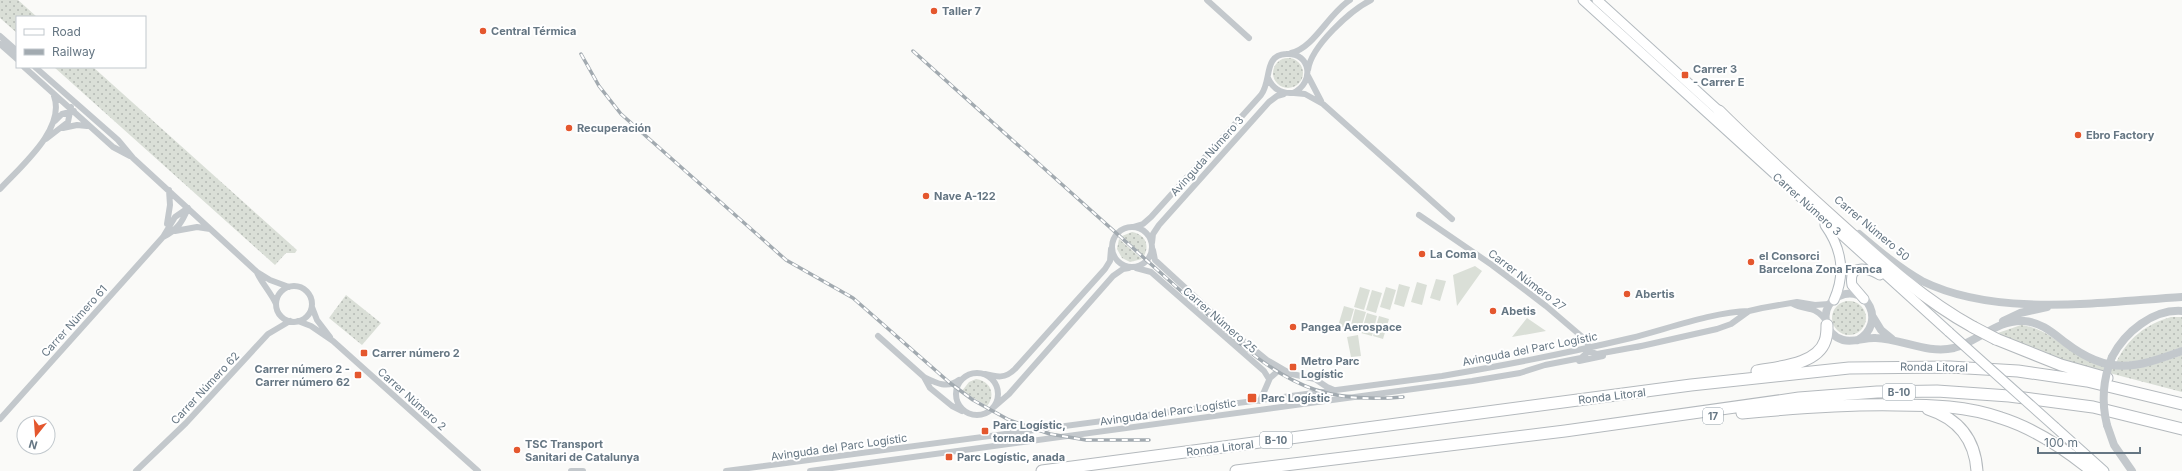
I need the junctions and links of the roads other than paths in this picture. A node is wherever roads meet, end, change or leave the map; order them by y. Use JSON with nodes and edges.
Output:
{"nodes":[{"id":1,"x":1207,"y":0,"type":"edge"},
{"id":2,"x":1350,"y":0,"type":"edge"},
{"id":3,"x":1371,"y":0,"type":"edge"},
{"id":4,"x":1583,"y":0,"type":"edge"},
{"id":5,"x":1597,"y":0,"type":"edge"},
{"id":6,"x":0,"y":36,"type":"edge"},
{"id":7,"x":1249,"y":38,"type":"dead end"},
{"id":8,"x":0,"y":44,"type":"edge"},
{"id":9,"x":16,"y":50,"type":"edge"},
{"id":10,"x":1288,"y":53,"type":"junction"},
{"id":11,"x":16,"y":58,"type":"edge"},
{"id":12,"x":25,"y":68,"type":"edge"},
{"id":13,"x":36,"y":68,"type":"edge"},
{"id":14,"x":1308,"y":75,"type":"junction"},
{"id":15,"x":1268,"y":78,"type":"junction"},
{"id":16,"x":53,"y":83,"type":"junction"},
{"id":17,"x":1290,"y":93,"type":"junction"},
{"id":18,"x":53,"y":94,"type":"junction"},
{"id":19,"x":1324,"y":104,"type":"junction"},
{"id":20,"x":1719,"y":110,"type":"junction"},
{"id":21,"x":71,"y":111,"type":"junction"},
{"id":22,"x":53,"y":125,"type":"junction"},
{"id":23,"x":89,"y":126,"type":"junction"},
{"id":24,"x":58,"y":130,"type":"junction"},
{"id":25,"x":44,"y":140,"type":"junction"},
{"id":26,"x":118,"y":140,"type":"junction"},
{"id":27,"x":133,"y":158,"type":"junction"},
{"id":28,"x":0,"y":189,"type":"edge"},
{"id":29,"x":168,"y":190,"type":"junction"},
{"id":30,"x":188,"y":208,"type":"junction"},
{"id":31,"x":1815,"y":211,"type":"junction"},
{"id":32,"x":1418,"y":215,"type":"dead end"},
{"id":33,"x":1452,"y":219,"type":"dead end"},
{"id":34,"x":1133,"y":227,"type":"junction"},
{"id":35,"x":210,"y":228,"type":"junction"},
{"id":36,"x":174,"y":232,"type":"junction"},
{"id":37,"x":163,"y":237,"type":"junction"},
{"id":38,"x":1152,"y":246,"type":"junction"},
{"id":39,"x":1112,"y":249,"type":"junction"},
{"id":40,"x":1132,"y":268,"type":"junction"},
{"id":41,"x":257,"y":272,"type":"junction"},
{"id":42,"x":1896,"y":284,"type":"junction"},
{"id":43,"x":289,"y":287,"type":"junction"},
{"id":44,"x":2182,"y":297,"type":"edge"},
{"id":45,"x":1864,"y":299,"type":"junction"},
{"id":46,"x":1832,"y":302,"type":"junction"},
{"id":47,"x":2079,"y":303,"type":"junction"},
{"id":48,"x":277,"y":304,"type":"junction"},
{"id":49,"x":1793,"y":304,"type":"junction"},
{"id":50,"x":312,"y":307,"type":"junction"},
{"id":51,"x":1749,"y":311,"type":"junction"},
{"id":52,"x":2182,"y":311,"type":"edge"},
{"id":53,"x":1726,"y":314,"type":"junction"},
{"id":54,"x":1873,"y":317,"type":"junction"},
{"id":55,"x":290,"y":321,"type":"junction"},
{"id":56,"x":298,"y":321,"type":"junction"},
{"id":57,"x":1827,"y":323,"type":"junction"},
{"id":58,"x":1992,"y":335,"type":"junction"},
{"id":59,"x":878,"y":336,"type":"dead end"},
{"id":60,"x":1682,"y":336,"type":"junction"},
{"id":61,"x":1858,"y":340,"type":"junction"},
{"id":62,"x":333,"y":342,"type":"junction"},
{"id":63,"x":1899,"y":342,"type":"junction"},
{"id":64,"x":1641,"y":346,"type":"junction"},
{"id":65,"x":1589,"y":349,"type":"junction"},
{"id":66,"x":2182,"y":351,"type":"edge"},
{"id":67,"x":1528,"y":370,"type":"junction"},
{"id":68,"x":1286,"y":371,"type":"junction"},
{"id":69,"x":985,"y":374,"type":"junction"},
{"id":70,"x":924,"y":377,"type":"junction"},
{"id":71,"x":962,"y":378,"type":"junction"},
{"id":72,"x":1269,"y":379,"type":"junction"},
{"id":73,"x":1691,"y":386,"type":"junction"},
{"id":74,"x":1336,"y":390,"type":"junction"},
{"id":75,"x":1260,"y":401,"type":"junction"},
{"id":76,"x":2182,"y":403,"type":"edge"},
{"id":77,"x":1896,"y":405,"type":"junction"},
{"id":78,"x":1811,"y":406,"type":"joint"},
{"id":79,"x":994,"y":408,"type":"junction"},
{"id":80,"x":967,"y":413,"type":"junction"},
{"id":81,"x":0,"y":419,"type":"edge"},
{"id":82,"x":1614,"y":423,"type":"junction"},
{"id":83,"x":2182,"y":429,"type":"edge"},
{"id":84,"x":136,"y":471,"type":"edge"},
{"id":85,"x":478,"y":471,"type":"edge"},
{"id":86,"x":571,"y":471,"type":"edge"},
{"id":87,"x":583,"y":471,"type":"edge"},
{"id":88,"x":726,"y":471,"type":"edge"},
{"id":89,"x":810,"y":471,"type":"edge"},
{"id":90,"x":1042,"y":471,"type":"edge"},
{"id":91,"x":1236,"y":471,"type":"edge"},
{"id":92,"x":1977,"y":471,"type":"edge"},
{"id":93,"x":2092,"y":471,"type":"edge"},
{"id":94,"x":2104,"y":471,"type":"edge"},
{"id":95,"x":2132,"y":471,"type":"edge"}],
"edges":[{"from":1,"to":7,"type":"street"},
{"from":2,"to":10,"type":"street"},
{"from":3,"to":14,"type":"street"},
{"from":4,"to":31,"type":"main road","name":"Carrer Número 3"},
{"from":5,"to":20,"type":"main road"},
{"from":6,"to":9,"type":"street"},
{"from":8,"to":11,"type":"street"},
{"from":10,"to":14,"type":"street"},
{"from":10,"to":15,"type":"street"},
{"from":12,"to":18,"type":"street"},
{"from":13,"to":16,"type":"street"},
{"from":14,"to":17,"type":"street"},
{"from":14,"to":19,"type":"street"},
{"from":15,"to":17,"type":"street"},
{"from":15,"to":34,"type":"street","name":"Avinguda Número 3"},
{"from":16,"to":21,"type":"street"},
{"from":16,"to":26,"type":"street"},
{"from":17,"to":19,"type":"street"},
{"from":17,"to":38,"type":"street","name":"Avinguda Número 3"},
{"from":18,"to":21,"type":"street"},
{"from":18,"to":22,"type":"street"},
{"from":19,"to":33,"type":"street"},
{"from":20,"to":47,"type":"street","name":"Carrer Número 50"},
{"from":20,"to":58,"type":"highway","bridge":true},
{"from":21,"to":22,"type":"street"},
{"from":21,"to":23,"type":"street"},
{"from":21,"to":24,"type":"street"},
{"from":21,"to":26,"type":"street"},
{"from":22,"to":25,"type":"street"},
{"from":23,"to":24,"type":"street"},
{"from":23,"to":27,"type":"street"},
{"from":24,"to":25,"type":"street"},
{"from":25,"to":28,"type":"street"},
{"from":26,"to":27,"type":"street"},
{"from":27,"to":29,"type":"street"},
{"from":29,"to":30,"type":"street"},
{"from":29,"to":37,"type":"street","name":"Carrer Número 61"},
{"from":30,"to":35,"type":"street"},
{"from":30,"to":36,"type":"street"},
{"from":30,"to":37,"type":"street","name":"Carrer Número 61"},
{"from":31,"to":42,"type":"main road","name":"Carrer Número 3"},
{"from":31,"to":46,"type":"main road"},
{"from":32,"to":65,"type":"street","name":"Carrer Número 27"},
{"from":34,"to":38,"type":"street"},
{"from":34,"to":39,"type":"street"},
{"from":35,"to":36,"type":"street","name":"Carrer Número 61"},
{"from":35,"to":41,"type":"street"},
{"from":36,"to":37,"type":"street","name":"Carrer Número 61"},
{"from":37,"to":81,"type":"street","name":"Carrer Número 61"},
{"from":38,"to":40,"type":"street"},
{"from":38,"to":68,"type":"street","name":"Carrer Número 25"},
{"from":39,"to":40,"type":"street"},
{"from":39,"to":69,"type":"street"},
{"from":40,"to":72,"type":"street","name":"Carrer Número 25"},
{"from":40,"to":79,"type":"street"},
{"from":41,"to":43,"type":"street"},
{"from":41,"to":48,"type":"street"},
{"from":42,"to":45,"type":"main road"},
{"from":42,"to":94,"type":"main road","name":"Carrer Número 3","bridge":true},
{"from":43,"to":48,"type":"street"},
{"from":43,"to":50,"type":"street"},
{"from":44,"to":47,"type":"street","name":"Carrer Número 50"},
{"from":45,"to":46,"type":"street"},
{"from":45,"to":54,"type":"street"},
{"from":46,"to":49,"type":"street","name":"Avinguda del Parc Logístic"},
{"from":46,"to":57,"type":"street"},
{"from":47,"to":58,"type":"street"},
{"from":48,"to":55,"type":"street"},
{"from":49,"to":51,"type":"street","name":"Avinguda del Parc Logístic"},
{"from":49,"to":57,"type":"street","name":"Avinguda del Parc Logístic"},
{"from":50,"to":56,"type":"street"},
{"from":50,"to":62,"type":"street","name":"Carrer Número 2"},
{"from":51,"to":53,"type":"street","name":"Avinguda del Parc Logístic"},
{"from":51,"to":60,"type":"street","name":"Avinguda del Parc Logístic"},
{"from":52,"to":95,"type":"street","bridge":true},
{"from":53,"to":60,"type":"street","name":"Avinguda del Parc Logístic"},
{"from":53,"to":65,"type":"street","name":"Avinguda del Parc Logístic"},
{"from":54,"to":61,"type":"street"},
{"from":54,"to":63,"type":"street"},
{"from":55,"to":56,"type":"street"},
{"from":55,"to":84,"type":"street","name":"Carrer Número 62"},
{"from":56,"to":62,"type":"street","name":"Carrer Número 2"},
{"from":57,"to":61,"type":"street"},
{"from":57,"to":73,"type":"highway"},
{"from":58,"to":63,"type":"street"},
{"from":58,"to":66,"type":"street"},
{"from":58,"to":76,"type":"highway"},
{"from":59,"to":70,"type":"street"},
{"from":60,"to":64,"type":"street","name":"Avinguda del Parc Logístic"},
{"from":61,"to":63,"type":"street"},
{"from":62,"to":85,"type":"street","name":"Carrer Número 2"},
{"from":64,"to":65,"type":"street","name":"Avinguda del Parc Logístic"},
{"from":64,"to":67,"type":"street","name":"Avinguda del Parc Logístic"},
{"from":65,"to":67,"type":"street","name":"Avinguda del Parc Logístic"},
{"from":65,"to":74,"type":"street","name":"Avinguda del Parc Logístic"},
{"from":67,"to":89,"type":"street","name":"Avinguda del Parc Logístic"},
{"from":68,"to":72,"type":"street"},
{"from":68,"to":74,"type":"street"},
{"from":69,"to":71,"type":"street"},
{"from":69,"to":79,"type":"street"},
{"from":70,"to":71,"type":"street"},
{"from":70,"to":80,"type":"street"},
{"from":71,"to":80,"type":"street"},
{"from":72,"to":75,"type":"street"},
{"from":73,"to":76,"type":"highway","name":"Ronda Litoral","number":"B-10"},
{"from":73,"to":90,"type":"highway","name":"Ronda Litoral","number":"B-10"},
{"from":74,"to":75,"type":"street","name":"Avinguda del Parc Logístic"},
{"from":75,"to":88,"type":"street","name":"Avinguda del Parc Logístic"},
{"from":77,"to":78,"type":"highway","number":"B-10"},
{"from":77,"to":92,"type":"highway"},
{"from":77,"to":93,"type":"highway","number":"B-10"},
{"from":78,"to":82,"type":"highway","number":"17"},
{"from":79,"to":80,"type":"street"},
{"from":82,"to":83,"type":"highway","number":"B-10"},
{"from":82,"to":91,"type":"highway","number":"B-10"},
{"from":86,"to":87,"type":"street"}]}
